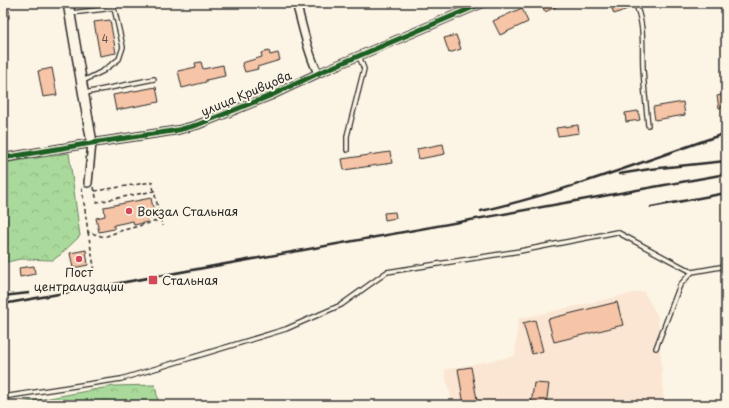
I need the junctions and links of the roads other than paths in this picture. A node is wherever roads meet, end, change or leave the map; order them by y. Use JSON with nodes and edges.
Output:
{"nodes":[{"id":1,"x":68,"y":3,"type":"edge"},
{"id":2,"x":114,"y":3,"type":"edge"},
{"id":3,"x":296,"y":3,"type":"edge"},
{"id":4,"x":483,"y":3,"type":"edge"},
{"id":5,"x":635,"y":3,"type":"edge"},
{"id":6,"x":114,"y":8,"type":"junction"},
{"id":7,"x":70,"y":14,"type":"junction"},
{"id":8,"x":359,"y":56,"type":"junction"},
{"id":9,"x":318,"y":73,"type":"junction"},
{"id":10,"x":154,"y":79,"type":"dead end"},
{"id":11,"x":82,"y":81,"type":"junction"},
{"id":12,"x":84,"y":94,"type":"junction"},
{"id":13,"x":648,"y":124,"type":"dead end"},
{"id":14,"x":92,"y":143,"type":"junction"},
{"id":15,"x":347,"y":150,"type":"dead end"},
{"id":16,"x":3,"y":158,"type":"edge"},
{"id":17,"x":88,"y":186,"type":"road end"},
{"id":18,"x":726,"y":266,"type":"edge"},
{"id":19,"x":692,"y":272,"type":"junction"},
{"id":20,"x":656,"y":348,"type":"dead end"},
{"id":21,"x":3,"y":397,"type":"edge"}],
"edges":[{"from":1,"to":7,"type":"street"},
{"from":2,"to":6,"type":"lane"},
{"from":3,"to":9,"type":"street"},
{"from":4,"to":8,"type":"street","name":"улица Кривцова"},
{"from":5,"to":13,"type":"lane"},
{"from":6,"to":7,"type":"lane"},
{"from":6,"to":11,"type":"lane"},
{"from":7,"to":11,"type":"street"},
{"from":8,"to":9,"type":"street","name":"улица Кривцова"},
{"from":8,"to":15,"type":"lane"},
{"from":9,"to":14,"type":"street","name":"улица Кривцова"},
{"from":10,"to":12,"type":"lane"},
{"from":11,"to":12,"type":"street"},
{"from":12,"to":14,"type":"street"},
{"from":14,"to":16,"type":"street","name":"улица Кривцова"},
{"from":14,"to":17,"type":"street"},
{"from":18,"to":19,"type":"lane"},
{"from":19,"to":20,"type":"lane"},
{"from":19,"to":21,"type":"lane"}]}
